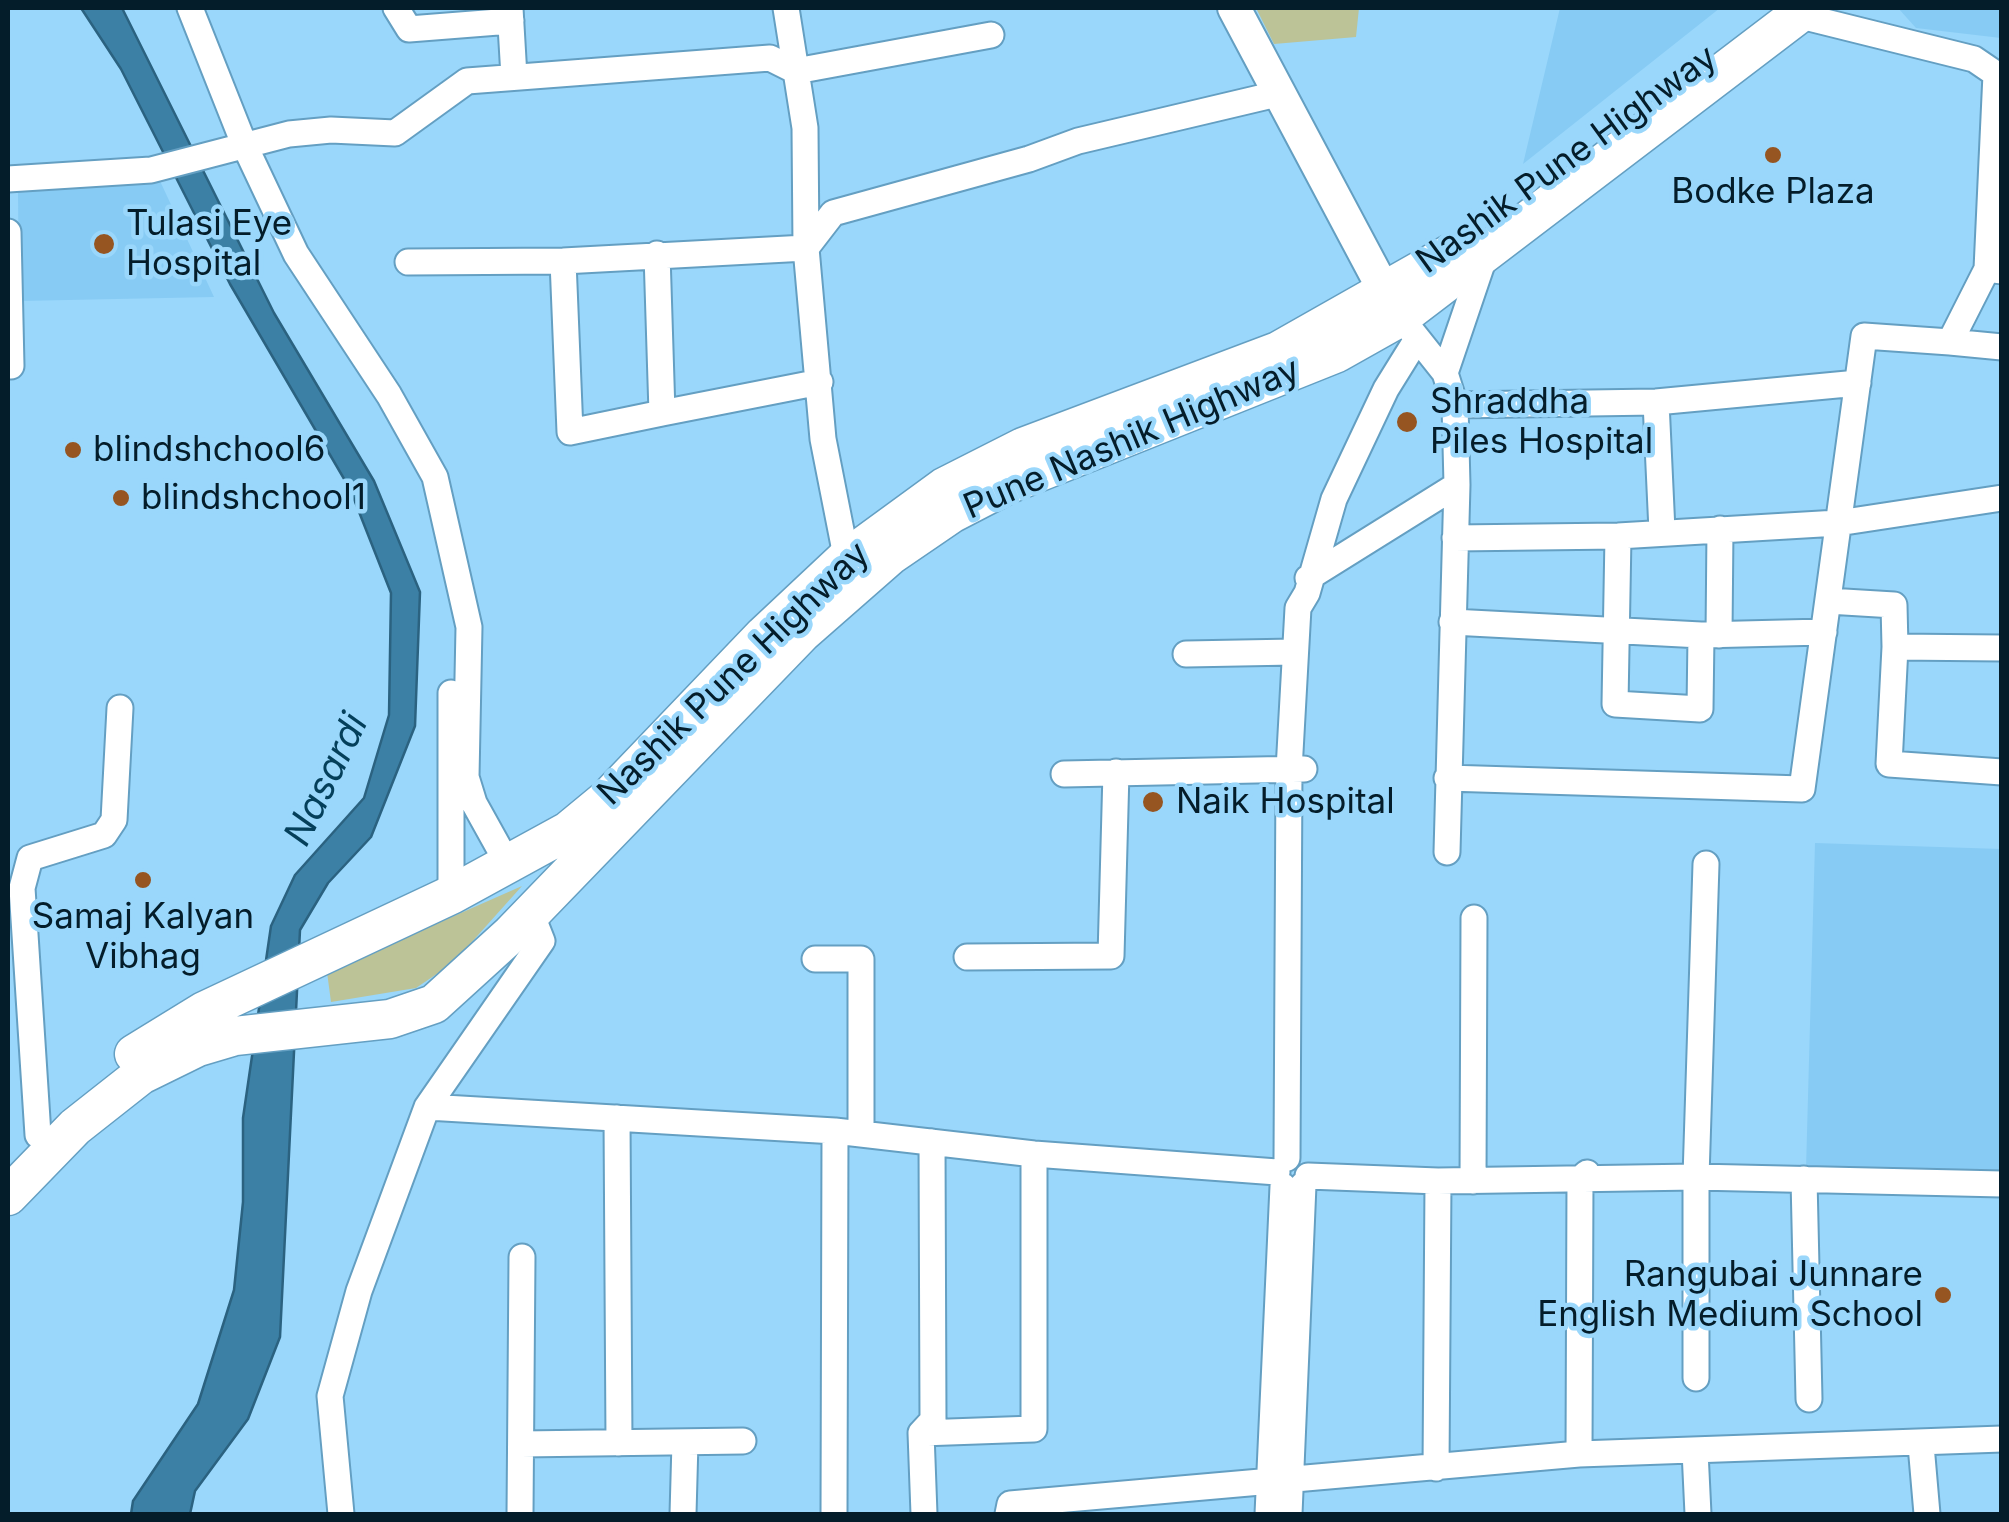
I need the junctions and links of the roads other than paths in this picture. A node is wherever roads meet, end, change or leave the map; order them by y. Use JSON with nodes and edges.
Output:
{"nodes":[{"id":1,"x":190,"y":8,"type":"edge"},
{"id":2,"x":396,"y":8,"type":"edge"},
{"id":3,"x":786,"y":8,"type":"edge"},
{"id":4,"x":1234,"y":8,"type":"edge"},
{"id":5,"x":1792,"y":10,"type":"edge"},
{"id":6,"x":510,"y":14,"type":"edge"},
{"id":7,"x":991,"y":34,"type":"dead end"},
{"id":8,"x":796,"y":71,"type":"junction"},
{"id":9,"x":514,"y":77,"type":"junction"},
{"id":10,"x":1281,"y":93,"type":"junction"},
{"id":11,"x":1998,"y":110,"type":"edge"},
{"id":12,"x":234,"y":148,"type":"junction"},
{"id":13,"x":8,"y":178,"type":"edge"},
{"id":14,"x":8,"y":232,"type":"edge"},
{"id":15,"x":806,"y":248,"type":"junction"},
{"id":16,"x":1486,"y":252,"type":"junction"},
{"id":17,"x":657,"y":254,"type":"junction"},
{"id":18,"x":563,"y":261,"type":"junction"},
{"id":19,"x":408,"y":262,"type":"dead end"},
{"id":20,"x":9,"y":270,"type":"edge"},
{"id":21,"x":1994,"y":270,"type":"edge"},
{"id":22,"x":1401,"y":316,"type":"junction"},
{"id":23,"x":1950,"y":342,"type":"junction"},
{"id":24,"x":2002,"y":347,"type":"edge"},
{"id":25,"x":8,"y":366,"type":"edge"},
{"id":26,"x":1446,"y":373,"type":"junction"},
{"id":27,"x":820,"y":382,"type":"junction"},
{"id":28,"x":1858,"y":383,"type":"junction"},
{"id":29,"x":1656,"y":402,"type":"junction"},
{"id":30,"x":1456,"y":405,"type":"junction"},
{"id":31,"x":662,"y":413,"type":"junction"},
{"id":32,"x":1458,"y":485,"type":"junction"},
{"id":33,"x":2002,"y":498,"type":"edge"},
{"id":34,"x":1838,"y":524,"type":"junction"},
{"id":35,"x":1720,"y":528,"type":"junction"},
{"id":36,"x":1662,"y":531,"type":"junction"},
{"id":37,"x":1618,"y":536,"type":"junction"},
{"id":38,"x":1455,"y":538,"type":"junction"},
{"id":39,"x":850,"y":573,"type":"junction"},
{"id":40,"x":1308,"y":586,"type":"junction"},
{"id":41,"x":462,"y":589,"type":"junction"},
{"id":42,"x":1828,"y":601,"type":"junction"},
{"id":43,"x":1452,"y":622,"type":"junction"},
{"id":44,"x":1824,"y":632,"type":"junction"},
{"id":45,"x":1617,"y":633,"type":"junction"},
{"id":46,"x":1710,"y":635,"type":"junction"},
{"id":47,"x":1896,"y":647,"type":"junction"},
{"id":48,"x":2002,"y":648,"type":"edge"},
{"id":49,"x":1294,"y":652,"type":"junction"},
{"id":50,"x":1186,"y":654,"type":"dead end"},
{"id":51,"x":120,"y":708,"type":"dead end"},
{"id":52,"x":1296,"y":769,"type":"junction"},
{"id":53,"x":1116,"y":772,"type":"junction"},
{"id":54,"x":2002,"y":772,"type":"edge"},
{"id":55,"x":1064,"y":774,"type":"dead end"},
{"id":56,"x":1447,"y":778,"type":"junction"},
{"id":57,"x":1448,"y":852,"type":"dead end"},
{"id":58,"x":1706,"y":864,"type":"dead end"},
{"id":59,"x":509,"y":866,"type":"junction"},
{"id":60,"x":451,"y":895,"type":"junction"},
{"id":61,"x":1474,"y":918,"type":"dead end"},
{"id":62,"x":521,"y":924,"type":"junction"},
{"id":63,"x":967,"y":957,"type":"dead end"},
{"id":64,"x":814,"y":960,"type":"dead end"},
{"id":65,"x":426,"y":1107,"type":"junction"},
{"id":66,"x":617,"y":1118,"type":"junction"},
{"id":67,"x":848,"y":1133,"type":"junction"},
{"id":68,"x":38,"y":1135,"type":"junction"},
{"id":69,"x":932,"y":1142,"type":"junction"},
{"id":70,"x":1034,"y":1154,"type":"junction"},
{"id":71,"x":8,"y":1164,"type":"edge"},
{"id":72,"x":1294,"y":1173,"type":"junction"},
{"id":73,"x":1584,"y":1176,"type":"junction"},
{"id":74,"x":1696,"y":1177,"type":"junction"},
{"id":75,"x":1804,"y":1179,"type":"junction"},
{"id":76,"x":1474,"y":1181,"type":"junction"},
{"id":77,"x":1438,"y":1182,"type":"junction"},
{"id":78,"x":2002,"y":1184,"type":"edge"},
{"id":79,"x":8,"y":1196,"type":"edge"},
{"id":80,"x":522,"y":1257,"type":"dead end"},
{"id":81,"x":1696,"y":1378,"type":"dead end"},
{"id":82,"x":1809,"y":1398,"type":"dead end"},
{"id":83,"x":921,"y":1433,"type":"junction"},
{"id":84,"x":2002,"y":1439,"type":"edge"},
{"id":85,"x":743,"y":1441,"type":"dead end"},
{"id":86,"x":685,"y":1442,"type":"junction"},
{"id":87,"x":620,"y":1443,"type":"junction"},
{"id":88,"x":521,"y":1444,"type":"junction"},
{"id":89,"x":1921,"y":1444,"type":"junction"},
{"id":90,"x":1696,"y":1451,"type":"junction"},
{"id":91,"x":1579,"y":1454,"type":"junction"},
{"id":92,"x":1436,"y":1468,"type":"junction"},
{"id":93,"x":1279,"y":1482,"type":"junction"},
{"id":94,"x":341,"y":1514,"type":"edge"},
{"id":95,"x":520,"y":1514,"type":"edge"},
{"id":96,"x":683,"y":1514,"type":"edge"},
{"id":97,"x":834,"y":1514,"type":"edge"},
{"id":98,"x":924,"y":1514,"type":"edge"},
{"id":99,"x":1008,"y":1514,"type":"edge"},
{"id":100,"x":1268,"y":1514,"type":"edge"},
{"id":101,"x":1288,"y":1514,"type":"edge"},
{"id":102,"x":1698,"y":1514,"type":"edge"},
{"id":103,"x":1927,"y":1514,"type":"edge"}],
"edges":[{"from":1,"to":12,"type":"street"},
{"from":2,"to":6,"type":"street"},
{"from":3,"to":8,"type":"street"},
{"from":4,"to":10,"type":"main road"},
{"from":5,"to":11,"type":"street"},
{"from":5,"to":16,"type":"highway"},
{"from":5,"to":22,"type":"highway","name":"Nashik Pune Highway"},
{"from":6,"to":9,"type":"street"},
{"from":7,"to":8,"type":"street"},
{"from":8,"to":9,"type":"street"},
{"from":8,"to":15,"type":"street"},
{"from":9,"to":12,"type":"street"},
{"from":10,"to":15,"type":"street"},
{"from":10,"to":22,"type":"main road"},
{"from":11,"to":21,"type":"street"},
{"from":12,"to":13,"type":"street"},
{"from":12,"to":41,"type":"street"},
{"from":14,"to":20,"type":"street"},
{"from":15,"to":17,"type":"street"},
{"from":15,"to":27,"type":"street"},
{"from":16,"to":22,"type":"highway"},
{"from":16,"to":26,"type":"street"},
{"from":17,"to":18,"type":"street"},
{"from":17,"to":31,"type":"street"},
{"from":18,"to":19,"type":"street"},
{"from":18,"to":31,"type":"street"},
{"from":20,"to":25,"type":"street"},
{"from":21,"to":23,"type":"street"},
{"from":22,"to":26,"type":"street"},
{"from":22,"to":39,"type":"highway","name":"Nashik Pune Highway"},
{"from":22,"to":40,"type":"street"},
{"from":23,"to":24,"type":"street"},
{"from":23,"to":28,"type":"street"},
{"from":26,"to":30,"type":"street"},
{"from":27,"to":31,"type":"street"},
{"from":27,"to":39,"type":"street"},
{"from":28,"to":29,"type":"street"},
{"from":28,"to":34,"type":"street"},
{"from":29,"to":30,"type":"street"},
{"from":29,"to":36,"type":"street"},
{"from":30,"to":32,"type":"street"},
{"from":32,"to":38,"type":"street"},
{"from":32,"to":40,"type":"street"},
{"from":33,"to":34,"type":"street"},
{"from":34,"to":35,"type":"street"},
{"from":34,"to":42,"type":"street"},
{"from":35,"to":36,"type":"street"},
{"from":35,"to":46,"type":"street"},
{"from":36,"to":37,"type":"street"},
{"from":37,"to":38,"type":"street"},
{"from":37,"to":45,"type":"street"},
{"from":38,"to":43,"type":"street"},
{"from":39,"to":59,"type":"highway","name":"Nashik Pune Highway"},
{"from":39,"to":62,"type":"highway"},
{"from":40,"to":49,"type":"street"},
{"from":40,"to":52,"type":"street"},
{"from":41,"to":59,"type":"street"},
{"from":41,"to":60,"type":"street"},
{"from":42,"to":44,"type":"street"},
{"from":42,"to":47,"type":"street"},
{"from":43,"to":45,"type":"street"},
{"from":43,"to":56,"type":"street"},
{"from":44,"to":46,"type":"street"},
{"from":44,"to":56,"type":"street"},
{"from":45,"to":46,"type":"street"},
{"from":45,"to":46,"type":"street"},
{"from":47,"to":48,"type":"street"},
{"from":47,"to":54,"type":"street"},
{"from":49,"to":50,"type":"street"},
{"from":49,"to":52,"type":"street"},
{"from":51,"to":68,"type":"street"},
{"from":52,"to":53,"type":"street"},
{"from":52,"to":72,"type":"street"},
{"from":53,"to":55,"type":"street"},
{"from":53,"to":63,"type":"street"},
{"from":56,"to":57,"type":"street"},
{"from":58,"to":74,"type":"street"},
{"from":59,"to":60,"type":"highway","name":"Nashik Pune Highway"},
{"from":60,"to":68,"type":"highway","name":"Nashik Pune Highway"},
{"from":61,"to":76,"type":"street"},
{"from":62,"to":65,"type":"street"},
{"from":62,"to":79,"type":"highway"},
{"from":64,"to":67,"type":"street"},
{"from":65,"to":66,"type":"street"},
{"from":65,"to":94,"type":"street"},
{"from":66,"to":67,"type":"street"},
{"from":66,"to":87,"type":"street"},
{"from":67,"to":69,"type":"street"},
{"from":67,"to":97,"type":"street"},
{"from":68,"to":71,"type":"highway","name":"Nashik Pune Highway"},
{"from":69,"to":70,"type":"street"},
{"from":69,"to":83,"type":"street"},
{"from":70,"to":72,"type":"street"},
{"from":70,"to":83,"type":"street"},
{"from":72,"to":77,"type":"street"},
{"from":72,"to":93,"type":"street"},
{"from":73,"to":74,"type":"street"},
{"from":73,"to":76,"type":"street"},
{"from":73,"to":91,"type":"street"},
{"from":74,"to":75,"type":"street"},
{"from":74,"to":81,"type":"street"},
{"from":75,"to":78,"type":"street"},
{"from":75,"to":82,"type":"street"},
{"from":76,"to":77,"type":"street"},
{"from":77,"to":92,"type":"street"},
{"from":80,"to":88,"type":"street"},
{"from":83,"to":98,"type":"street"},
{"from":84,"to":89,"type":"street"},
{"from":85,"to":86,"type":"street"},
{"from":86,"to":87,"type":"street"},
{"from":86,"to":96,"type":"street"},
{"from":87,"to":88,"type":"street"},
{"from":88,"to":95,"type":"street"},
{"from":89,"to":90,"type":"street"},
{"from":89,"to":103,"type":"street"},
{"from":90,"to":91,"type":"street"},
{"from":90,"to":102,"type":"street"},
{"from":91,"to":92,"type":"street"},
{"from":92,"to":93,"type":"street"},
{"from":93,"to":99,"type":"street"},
{"from":93,"to":100,"type":"street"},
{"from":93,"to":101,"type":"street"}]}
